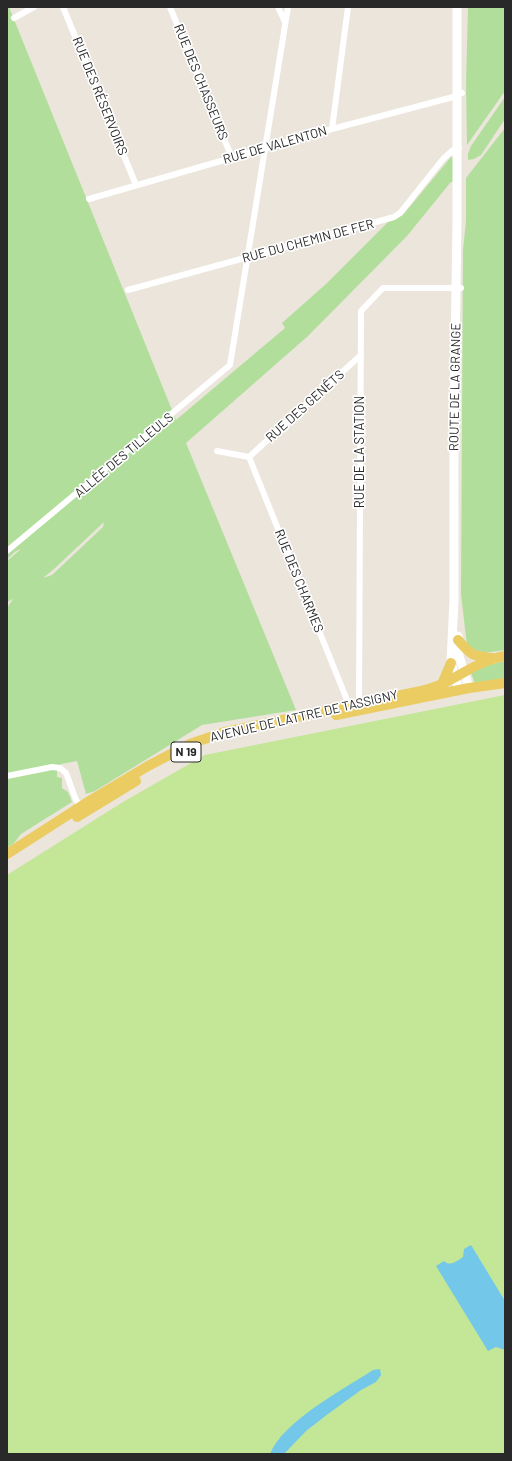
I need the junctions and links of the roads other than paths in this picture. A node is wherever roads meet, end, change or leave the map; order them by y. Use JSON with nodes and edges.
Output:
{"nodes":[{"id":1,"x":34,"y":7,"type":"edge"},
{"id":2,"x":64,"y":7,"type":"edge"},
{"id":3,"x":170,"y":7,"type":"edge"},
{"id":4,"x":278,"y":7,"type":"edge"},
{"id":5,"x":288,"y":7,"type":"edge"},
{"id":6,"x":348,"y":7,"type":"edge"},
{"id":7,"x":457,"y":7,"type":"edge"},
{"id":8,"x":462,"y":7,"type":"edge"},
{"id":9,"x":14,"y":18,"type":"dead end"},
{"id":10,"x":285,"y":23,"type":"junction"},
{"id":11,"x":459,"y":94,"type":"junction"},
{"id":12,"x":332,"y":129,"type":"junction"},
{"id":13,"x":459,"y":148,"type":"junction"},
{"id":14,"x":266,"y":149,"type":"junction"},
{"id":15,"x":232,"y":158,"type":"junction"},
{"id":16,"x":136,"y":185,"type":"junction"},
{"id":17,"x":89,"y":199,"type":"dead end"},
{"id":18,"x":248,"y":257,"type":"junction"},
{"id":19,"x":458,"y":288,"type":"junction"},
{"id":20,"x":128,"y":290,"type":"dead end"},
{"id":21,"x":361,"y":355,"type":"junction"},
{"id":22,"x":217,"y":451,"type":"dead end"},
{"id":23,"x":249,"y":457,"type":"junction"},
{"id":24,"x":7,"y":552,"type":"edge"},
{"id":25,"x":455,"y":640,"type":"junction"},
{"id":26,"x":505,"y":656,"type":"edge"},
{"id":27,"x":494,"y":658,"type":"junction"},
{"id":28,"x":451,"y":663,"type":"junction"},
{"id":29,"x":459,"y":674,"type":"junction"},
{"id":30,"x":505,"y":683,"type":"edge"},
{"id":31,"x":442,"y":684,"type":"junction"},
{"id":32,"x":464,"y":689,"type":"junction"},
{"id":33,"x":354,"y":704,"type":"junction"},
{"id":34,"x":7,"y":776,"type":"edge"},
{"id":35,"x":83,"y":810,"type":"junction"},
{"id":36,"x":7,"y":854,"type":"edge"},
{"id":37,"x":7,"y":860,"type":"edge"}],
"edges":[{"from":1,"to":9,"type":"street"},
{"from":2,"to":16,"type":"street","name":"RUE DES RÉSERVOIRS"},
{"from":3,"to":15,"type":"street","name":"RUE DES CHASSEURS"},
{"from":4,"to":10,"type":"street"},
{"from":5,"to":10,"type":"street","name":"ALLÉE DES TILLEULS"},
{"from":6,"to":12,"type":"street"},
{"from":7,"to":11,"type":"main road"},
{"from":8,"to":11,"type":"main road"},
{"from":10,"to":14,"type":"street","name":"ALLÉE DES TILLEULS"},
{"from":11,"to":12,"type":"street","name":"RUE DE VALENTON"},
{"from":11,"to":13,"type":"main road","name":"ROUTE DE LA GRANGE"},
{"from":12,"to":14,"type":"street","name":"RUE DE VALENTON"},
{"from":13,"to":18,"type":"street","name":"RUE DU CHEMIN DE FER"},
{"from":13,"to":19,"type":"main road","name":"ROUTE DE LA GRANGE"},
{"from":14,"to":15,"type":"street","name":"RUE DE VALENTON"},
{"from":14,"to":18,"type":"street","name":"ALLÉE DES TILLEULS"},
{"from":15,"to":16,"type":"street","name":"RUE DE VALENTON"},
{"from":16,"to":17,"type":"street","name":"RUE DE VALENTON"},
{"from":18,"to":20,"type":"street","name":"RUE DU CHEMIN DE FER"},
{"from":18,"to":24,"type":"street","name":"ALLÉE DES TILLEULS"},
{"from":19,"to":21,"type":"street","name":"RUE DE LA STATION"},
{"from":19,"to":25,"type":"main road","name":"ROUTE DE LA GRANGE"},
{"from":21,"to":23,"type":"street","name":"RUE DES GENÊTS"},
{"from":21,"to":33,"type":"street","name":"RUE DE LA STATION"},
{"from":22,"to":23,"type":"street"},
{"from":23,"to":33,"type":"street","name":"RUE DES CHARMES"},
{"from":25,"to":27,"type":"main road"},
{"from":25,"to":28,"type":"main road","name":"ROUTE DE LA GRANGE"},
{"from":25,"to":29,"type":"main road","name":"ROUTE DE LA GRANGE"},
{"from":26,"to":27,"type":"main road","name":"AVENUE DE LATTRE DE TASSIGNY","number":"N 19"},
{"from":27,"to":29,"type":"main road","name":"AVENUE DE LATTRE DE TASSIGNY","number":"N 19"},
{"from":28,"to":29,"type":"main road","name":"ROUTE DE LA GRANGE"},
{"from":28,"to":31,"type":"main road"},
{"from":29,"to":31,"type":"main road","name":"AVENUE DE LATTRE DE TASSIGNY","number":"N 19"},
{"from":29,"to":32,"type":"main road"},
{"from":30,"to":32,"type":"main road","number":"N 19"},
{"from":31,"to":33,"type":"main road","name":"AVENUE DE LATTRE DE TASSIGNY","number":"N 19"},
{"from":32,"to":35,"type":"main road","number":"N 19"},
{"from":33,"to":35,"type":"main road","name":"AVENUE DE LATTRE DE TASSIGNY","number":"N 19"},
{"from":34,"to":35,"type":"street"},
{"from":35,"to":36,"type":"main road","name":"AVENUE DE LATTRE DE TASSIGNY","number":"N 19"},
{"from":35,"to":37,"type":"main road","number":"N 19"}]}
